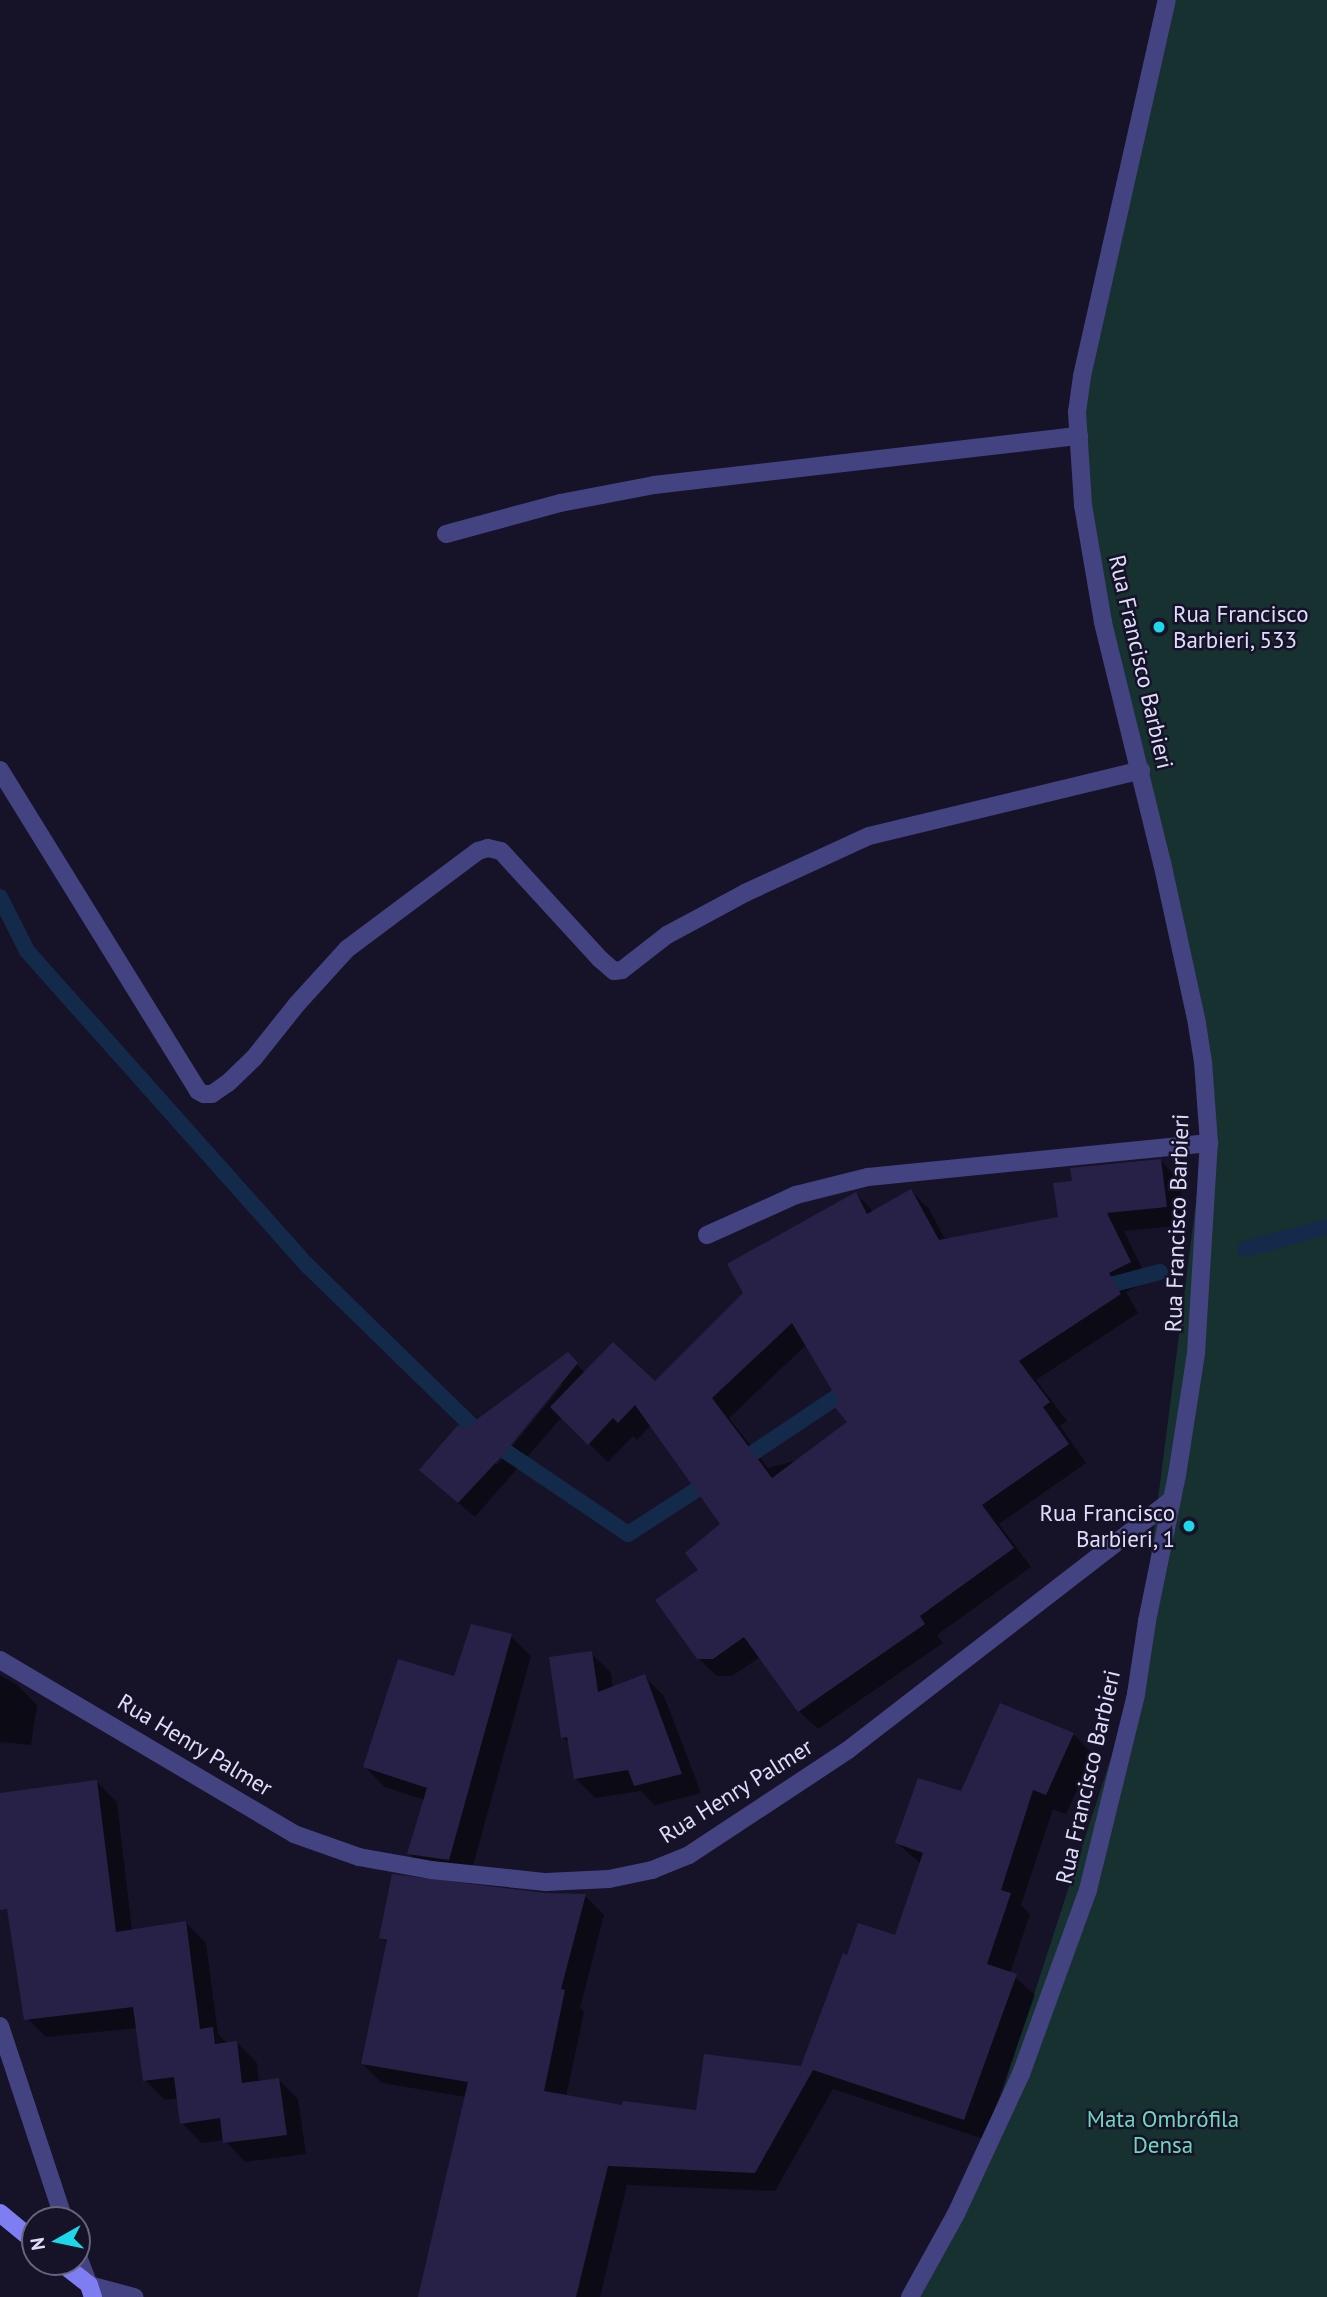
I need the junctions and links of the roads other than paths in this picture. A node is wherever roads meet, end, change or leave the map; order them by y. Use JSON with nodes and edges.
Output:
{"nodes":[{"id":1,"x":1167,"y":0,"type":"edge"},
{"id":2,"x":1079,"y":436,"type":"junction"},
{"id":3,"x":446,"y":534,"type":"dead end"},
{"id":4,"x":0,"y":770,"type":"edge"},
{"id":5,"x":1141,"y":771,"type":"junction"},
{"id":6,"x":1209,"y":1143,"type":"junction"},
{"id":7,"x":707,"y":1235,"type":"dead end"},
{"id":8,"x":1171,"y":1500,"type":"junction"},
{"id":9,"x":0,"y":1660,"type":"edge"},
{"id":10,"x":0,"y":2026,"type":"edge"},
{"id":11,"x":59,"y":2206,"type":"edge"},
{"id":12,"x":0,"y":2213,"type":"edge"},
{"id":13,"x":21,"y":2230,"type":"edge"},
{"id":14,"x":75,"y":2276,"type":"edge"},
{"id":15,"x":91,"y":2291,"type":"edge"},
{"id":16,"x":134,"y":2297,"type":"edge"},
{"id":17,"x":910,"y":2297,"type":"edge"}],
"edges":[{"from":1,"to":2,"type":"street","name":"Rua Francisco Barbieri"},
{"from":2,"to":3,"type":"street"},
{"from":2,"to":5,"type":"street","name":"Rua Francisco Barbieri"},
{"from":4,"to":5,"type":"street"},
{"from":5,"to":6,"type":"street","name":"Rua Francisco Barbieri"},
{"from":6,"to":7,"type":"street"},
{"from":6,"to":8,"type":"street","name":"Rua Francisco Barbieri"},
{"from":8,"to":9,"type":"street","name":"Rua Henry Palmer"},
{"from":8,"to":17,"type":"street","name":"Rua Francisco Barbieri"},
{"from":10,"to":11,"type":"street"},
{"from":12,"to":13,"type":"main road"},
{"from":14,"to":15,"type":"main road"},
{"from":15,"to":16,"type":"street"}]}
